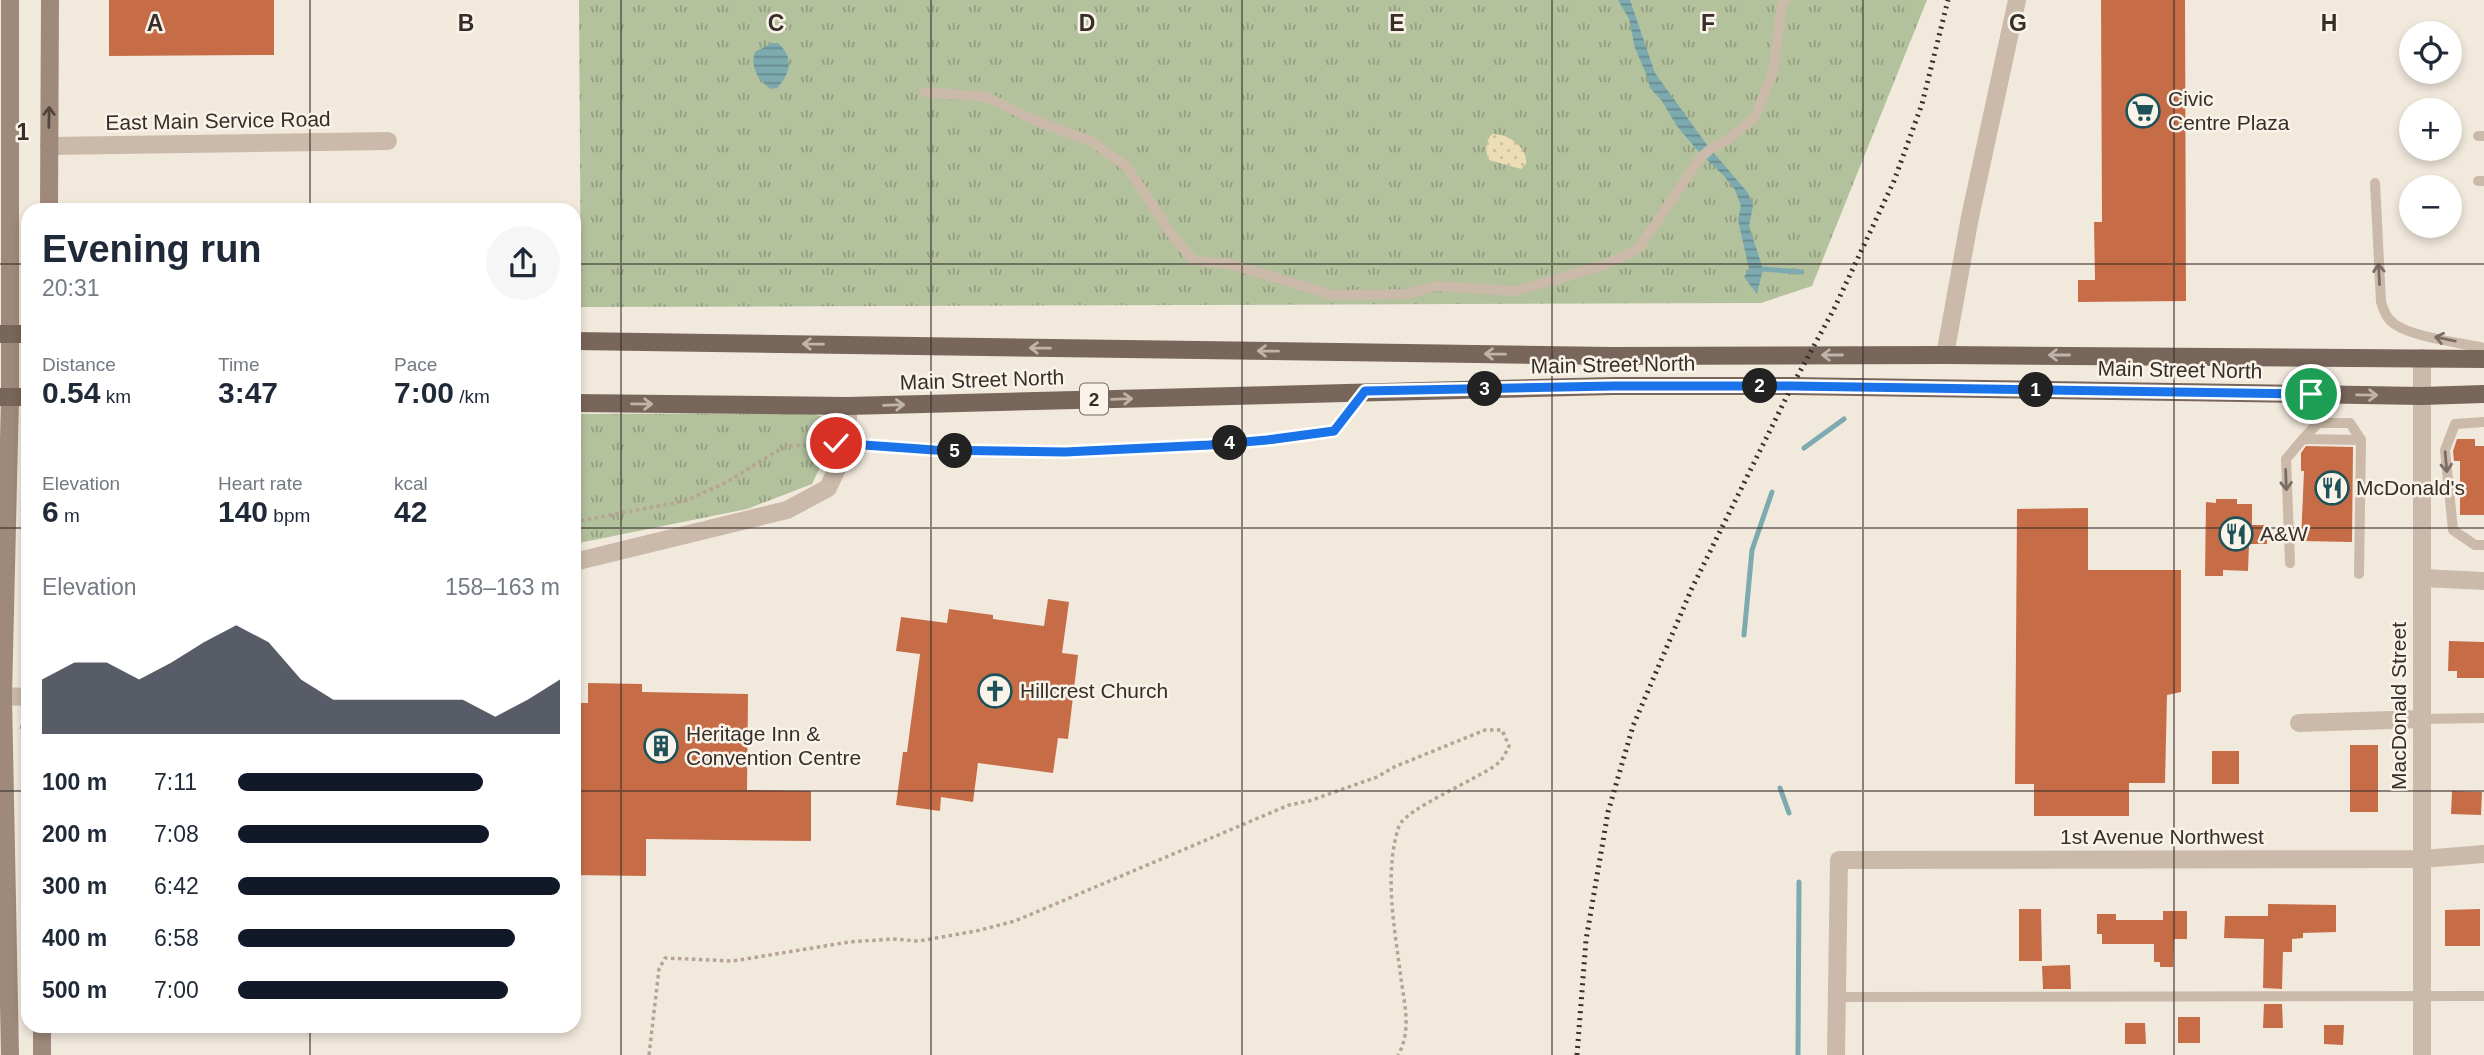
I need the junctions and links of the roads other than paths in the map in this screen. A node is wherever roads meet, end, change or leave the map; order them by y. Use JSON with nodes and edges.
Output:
{"nodes":[{"id":1,"x":10,"y":0,"type":"edge"},
{"id":2,"x":50,"y":0,"type":"edge"},
{"id":3,"x":1786,"y":0,"type":"edge"},
{"id":4,"x":2017,"y":0,"type":"edge"},
{"id":5,"x":924,"y":92,"type":"dead end"},
{"id":6,"x":388,"y":141,"type":"dead end"},
{"id":7,"x":49,"y":146,"type":"junction"},
{"id":8,"x":5,"y":150,"type":"edge"},
{"id":9,"x":2375,"y":183,"type":"dead end"},
{"id":10,"x":49,"y":203,"type":"edge"},
{"id":11,"x":5,"y":334,"type":"edge"},
{"id":12,"x":581,"y":341,"type":"edge"},
{"id":13,"x":2484,"y":348,"type":"edge"},
{"id":14,"x":1945,"y":355,"type":"junction"},
{"id":15,"x":2421,"y":358,"type":"junction"},
{"id":16,"x":2484,"y":359,"type":"edge"},
{"id":17,"x":2484,"y":394,"type":"edge"},
{"id":18,"x":2421,"y":396,"type":"junction"},
{"id":19,"x":5,"y":397,"type":"edge"},
{"id":20,"x":581,"y":403,"type":"edge"},
{"id":21,"x":848,"y":407,"type":"junction"},
{"id":22,"x":2484,"y":422,"type":"edge"},
{"id":23,"x":2303,"y":439,"type":"junction"},
{"id":24,"x":2361,"y":440,"type":"junction"},
{"id":25,"x":2484,"y":545,"type":"edge"},
{"id":26,"x":581,"y":560,"type":"edge"},
{"id":27,"x":2290,"y":563,"type":"dead end"},
{"id":28,"x":2359,"y":574,"type":"dead end"},
{"id":29,"x":2422,"y":578,"type":"junction"},
{"id":30,"x":2484,"y":581,"type":"edge"},
{"id":31,"x":2,"y":696,"type":"edge"},
{"id":32,"x":21,"y":697,"type":"edge"},
{"id":33,"x":2484,"y":718,"type":"edge"},
{"id":34,"x":2422,"y":719,"type":"junction"},
{"id":35,"x":2299,"y":723,"type":"dead end"},
{"id":36,"x":2484,"y":854,"type":"edge"},
{"id":37,"x":2422,"y":859,"type":"junction"},
{"id":38,"x":2422,"y":996,"type":"junction"},
{"id":39,"x":2484,"y":996,"type":"edge"},
{"id":40,"x":1836,"y":997,"type":"junction"},
{"id":41,"x":41,"y":1033,"type":"edge"},
{"id":42,"x":10,"y":1055,"type":"edge"},
{"id":43,"x":42,"y":1055,"type":"edge"},
{"id":44,"x":1836,"y":1055,"type":"edge"},
{"id":45,"x":2422,"y":1055,"type":"edge"}],
"edges":[{"from":1,"to":8,"type":"main road"},
{"from":7,"to":2,"type":"main road","one_way":true},
{"from":3,"to":5,"type":"lane"},
{"from":4,"to":14,"type":"street"},
{"from":6,"to":7,"type":"street","name":"East Main Service Road"},
{"from":7,"to":10,"type":"main road"},
{"from":8,"to":11,"type":"main road"},
{"from":13,"to":9,"type":"lane","one_way":true},
{"from":11,"to":19,"type":"main road"},
{"from":14,"to":12,"type":"main road","name":"Main Street North","one_way":true},
{"from":15,"to":14,"type":"main road","name":"Main Street North","one_way":true},
{"from":15,"to":16,"type":"main road","name":"Main Street North"},
{"from":15,"to":18,"type":"street","name":"MacDonald Street"},
{"from":17,"to":18,"type":"main road","name":"Main Street North","number":"2"},
{"from":21,"to":18,"type":"main road","name":"Main Street North","number":"2","one_way":true},
{"from":18,"to":29,"type":"street","name":"MacDonald Street"},
{"from":19,"to":31,"type":"main road"},
{"from":20,"to":21,"type":"main road","name":"Main Street North","number":"2","one_way":true},
{"from":21,"to":26,"type":"street"},
{"from":22,"to":25,"type":"lane","one_way":true},
{"from":23,"to":24,"type":"lane"},
{"from":23,"to":24,"type":"lane"},
{"from":23,"to":27,"type":"lane","one_way":true},
{"from":24,"to":28,"type":"lane"},
{"from":29,"to":30,"type":"street"},
{"from":29,"to":34,"type":"street","name":"MacDonald Street"},
{"from":31,"to":32,"type":"street"},
{"from":31,"to":42,"type":"main road"},
{"from":33,"to":34,"type":"lane"},
{"from":34,"to":35,"type":"street"},
{"from":34,"to":37,"type":"street","name":"MacDonald Street"},
{"from":36,"to":37,"type":"street","name":"1st Avenue Northwest"},
{"from":37,"to":38,"type":"street","name":"MacDonald Street"},
{"from":37,"to":40,"type":"street","name":"1st Avenue Northwest"},
{"from":38,"to":39,"type":"lane"},
{"from":38,"to":40,"type":"lane"},
{"from":38,"to":45,"type":"street","name":"MacDonald Street"},
{"from":40,"to":44,"type":"street"},
{"from":41,"to":43,"type":"main road"}]}
